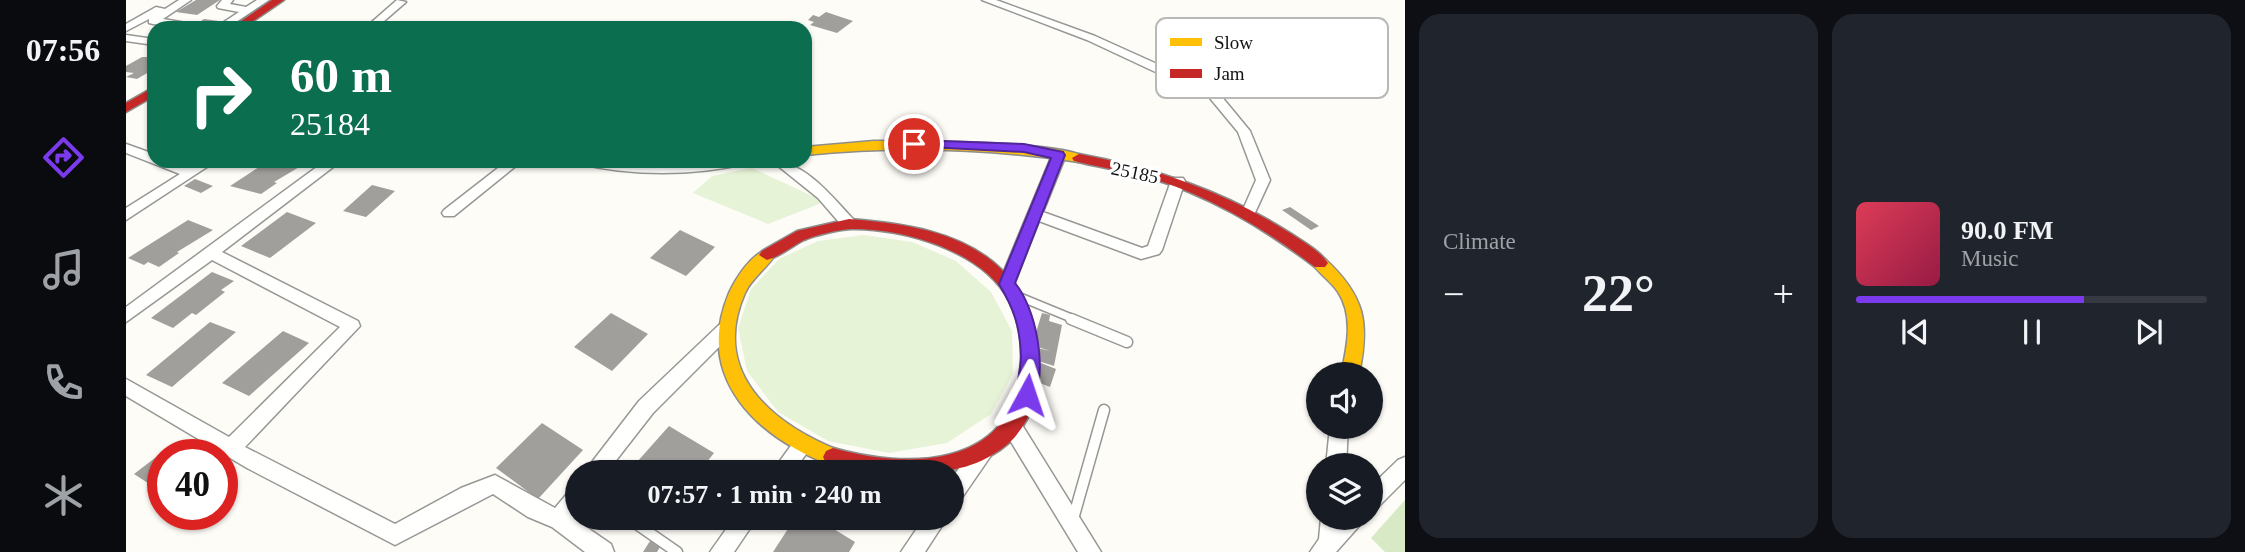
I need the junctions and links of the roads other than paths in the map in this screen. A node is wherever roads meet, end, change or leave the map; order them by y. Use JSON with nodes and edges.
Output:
{"nodes":[{"id":1,"x":186,"y":0,"type":"edge"},
{"id":2,"x":228,"y":0,"type":"edge"},
{"id":3,"x":264,"y":0,"type":"edge"},
{"id":4,"x":279,"y":0,"type":"edge"},
{"id":5,"x":296,"y":0,"type":"edge"},
{"id":6,"x":386,"y":0,"type":"edge"},
{"id":7,"x":987,"y":0,"type":"edge"},
{"id":8,"x":405,"y":1,"type":"edge"},
{"id":9,"x":170,"y":5,"type":"edge"},
{"id":10,"x":248,"y":10,"type":"junction"},
{"id":11,"x":153,"y":21,"type":"edge"},
{"id":12,"x":231,"y":21,"type":"edge"},
{"id":13,"x":247,"y":21,"type":"edge"},
{"id":14,"x":264,"y":21,"type":"edge"},
{"id":15,"x":379,"y":21,"type":"edge"},
{"id":16,"x":126,"y":28,"type":"edge"},
{"id":17,"x":126,"y":38,"type":"edge"},
{"id":18,"x":147,"y":41,"type":"edge"},
{"id":19,"x":1156,"y":68,"type":"edge"},
{"id":20,"x":147,"y":83,"type":"edge"},
{"id":21,"x":147,"y":95,"type":"edge"},
{"id":22,"x":126,"y":96,"type":"edge"},
{"id":23,"x":1216,"y":98,"type":"edge"},
{"id":24,"x":126,"y":108,"type":"edge"},
{"id":25,"x":126,"y":148,"type":"edge"},
{"id":26,"x":812,"y":150,"type":"edge"},
{"id":27,"x":1059,"y":155,"type":"junction"},
{"id":28,"x":147,"y":156,"type":"edge"},
{"id":29,"x":178,"y":168,"type":"edge"},
{"id":30,"x":198,"y":168,"type":"edge"},
{"id":31,"x":325,"y":168,"type":"edge"},
{"id":32,"x":506,"y":168,"type":"edge"},
{"id":33,"x":636,"y":168,"type":"edge"},
{"id":34,"x":670,"y":168,"type":"edge"},
{"id":35,"x":788,"y":168,"type":"edge"},
{"id":36,"x":191,"y":173,"type":"junction"},
{"id":37,"x":1178,"y":181,"type":"junction"},
{"id":38,"x":449,"y":213,"type":"dead end"},
{"id":39,"x":1035,"y":214,"type":"junction"},
{"id":40,"x":1248,"y":214,"type":"junction"},
{"id":41,"x":126,"y":215,"type":"edge"},
{"id":42,"x":849,"y":224,"type":"junction"},
{"id":43,"x":211,"y":253,"type":"junction"},
{"id":44,"x":1012,"y":290,"type":"junction"},
{"id":45,"x":126,"y":296,"type":"edge"},
{"id":46,"x":144,"y":303,"type":"junction"},
{"id":47,"x":126,"y":316,"type":"edge"},
{"id":48,"x":725,"y":330,"type":"junction"},
{"id":49,"x":1127,"y":342,"type":"dead end"},
{"id":50,"x":1352,"y":362,"type":"edge"},
{"id":51,"x":126,"y":387,"type":"edge"},
{"id":52,"x":1104,"y":410,"type":"dead end"},
{"id":53,"x":1012,"y":426,"type":"junction"},
{"id":54,"x":216,"y":439,"type":"edge"},
{"id":55,"x":238,"y":441,"type":"edge"},
{"id":56,"x":802,"y":446,"type":"junction"},
{"id":57,"x":987,"y":447,"type":"junction"},
{"id":58,"x":238,"y":452,"type":"edge"},
{"id":59,"x":605,"y":460,"type":"edge"},
{"id":60,"x":791,"y":460,"type":"edge"},
{"id":61,"x":1405,"y":466,"type":"edge"},
{"id":62,"x":964,"y":479,"type":"edge"},
{"id":63,"x":1383,"y":488,"type":"edge"},
{"id":64,"x":565,"y":512,"type":"edge"},
{"id":65,"x":559,"y":520,"type":"junction"},
{"id":66,"x":1071,"y":525,"type":"junction"},
{"id":67,"x":645,"y":530,"type":"edge"},
{"id":68,"x":738,"y":530,"type":"edge"},
{"id":69,"x":928,"y":530,"type":"edge"},
{"id":70,"x":1331,"y":530,"type":"edge"},
{"id":71,"x":1344,"y":530,"type":"edge"},
{"id":72,"x":1330,"y":549,"type":"edge"},
{"id":73,"x":603,"y":552,"type":"edge"},
{"id":74,"x":677,"y":552,"type":"edge"},
{"id":75,"x":722,"y":552,"type":"edge"},
{"id":76,"x":912,"y":552,"type":"edge"},
{"id":77,"x":1090,"y":552,"type":"edge"}],
"edges":[{"from":1,"to":9,"type":"street"},
{"from":2,"to":10,"type":"street"},
{"from":3,"to":10,"type":"street"},
{"from":4,"to":13,"type":"street"},
{"from":5,"to":14,"type":"street"},
{"from":6,"to":8,"type":"street"},
{"from":7,"to":19,"type":"street"},
{"from":8,"to":15,"type":"street"},
{"from":9,"to":11,"type":"street"},
{"from":9,"to":16,"type":"street"},
{"from":10,"to":12,"type":"street"},
{"from":17,"to":18,"type":"street"},
{"from":20,"to":22,"type":"street"},
{"from":21,"to":24,"type":"street"},
{"from":23,"to":40,"type":"street"},
{"from":25,"to":28,"type":"street"},
{"from":26,"to":27,"type":"street","name":"25185"},
{"from":27,"to":37,"type":"street","name":"25185"},
{"from":27,"to":39,"type":"street"},
{"from":29,"to":36,"type":"street"},
{"from":30,"to":36,"type":"street"},
{"from":31,"to":43,"type":"street"},
{"from":32,"to":38,"type":"street"},
{"from":33,"to":34,"type":"street"},
{"from":35,"to":42,"type":"street"},
{"from":36,"to":41,"type":"street"},
{"from":37,"to":39,"type":"street"},
{"from":37,"to":40,"type":"street","name":"25185"},
{"from":39,"to":44,"type":"street"},
{"from":40,"to":50,"type":"street","name":"25185"},
{"from":42,"to":44,"type":"street"},
{"from":42,"to":48,"type":"street"},
{"from":43,"to":46,"type":"street"},
{"from":43,"to":55,"type":"street"},
{"from":44,"to":49,"type":"lane"},
{"from":44,"to":53,"type":"street"},
{"from":45,"to":46,"type":"street"},
{"from":46,"to":47,"type":"street"},
{"from":48,"to":56,"type":"street"},
{"from":48,"to":59,"type":"street"},
{"from":51,"to":54,"type":"street"},
{"from":52,"to":66,"type":"lane"},
{"from":53,"to":57,"type":"street"},
{"from":53,"to":66,"type":"street"},
{"from":56,"to":57,"type":"street"},
{"from":56,"to":60,"type":"street"},
{"from":57,"to":62,"type":"street"},
{"from":58,"to":65,"type":"street"},
{"from":61,"to":63,"type":"street"},
{"from":64,"to":65,"type":"street"},
{"from":65,"to":73,"type":"street"},
{"from":66,"to":77,"type":"street"},
{"from":67,"to":74,"type":"lane"},
{"from":68,"to":75,"type":"street"},
{"from":69,"to":76,"type":"street"},
{"from":70,"to":72,"type":"street"},
{"from":71,"to":72,"type":"street"}]}
